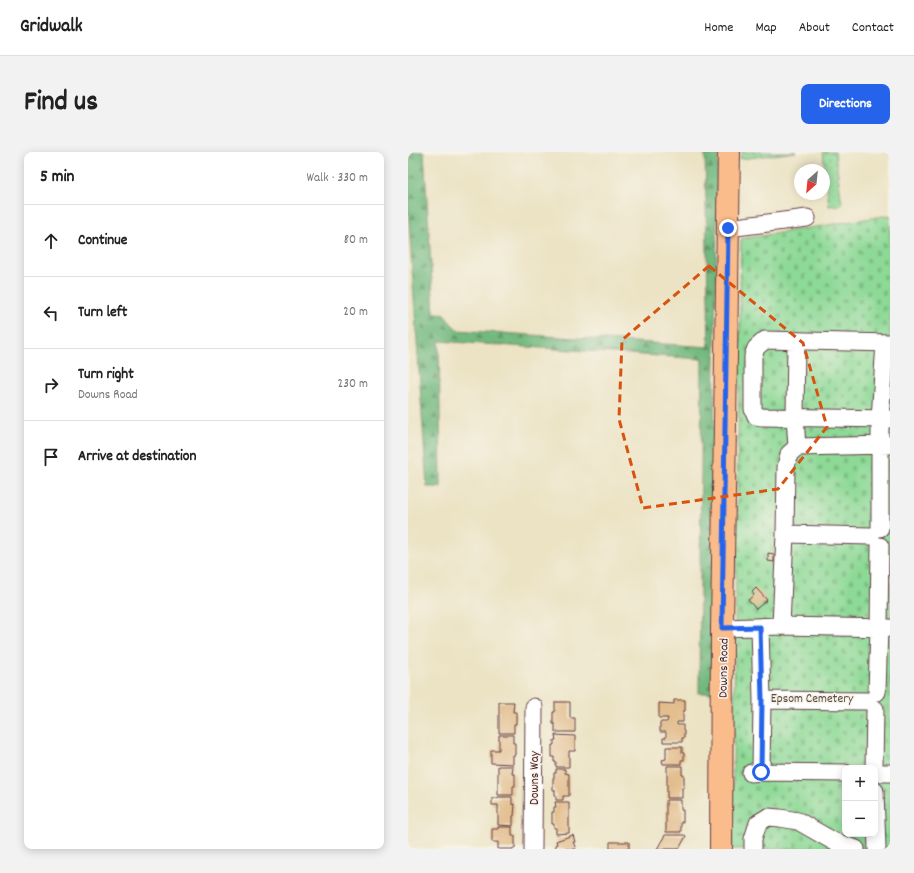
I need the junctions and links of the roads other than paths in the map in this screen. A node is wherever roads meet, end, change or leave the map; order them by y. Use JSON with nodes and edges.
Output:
{"nodes":[{"id":1,"x":729,"y":152,"type":"edge"},
{"id":2,"x":807,"y":218,"type":"dead end"},
{"id":3,"x":728,"y":228,"type":"junction"},
{"id":4,"x":796,"y":341,"type":"junction"},
{"id":5,"x":888,"y":343,"type":"edge"},
{"id":6,"x":795,"y":417,"type":"junction"},
{"id":7,"x":885,"y":419,"type":"edge"},
{"id":8,"x":885,"y":445,"type":"edge"},
{"id":9,"x":797,"y":447,"type":"junction"},
{"id":10,"x":785,"y":534,"type":"junction"},
{"id":11,"x":882,"y":535,"type":"edge"},
{"id":12,"x":781,"y":626,"type":"junction"},
{"id":13,"x":760,"y":627,"type":"junction"},
{"id":14,"x":885,"y":627,"type":"edge"},
{"id":15,"x":722,"y":628,"type":"junction"},
{"id":16,"x":762,"y":700,"type":"junction"},
{"id":17,"x":879,"y":701,"type":"edge"},
{"id":18,"x":534,"y":707,"type":"dead end"},
{"id":19,"x":874,"y":765,"type":"edge"},
{"id":20,"x":842,"y":772,"type":"edge"},
{"id":21,"x":878,"y":773,"type":"edge"},
{"id":22,"x":890,"y":773,"type":"edge"},
{"id":23,"x":875,"y":801,"type":"edge"},
{"id":24,"x":754,"y":846,"type":"edge"},
{"id":25,"x":890,"y":848,"type":"edge"},
{"id":26,"x":533,"y":849,"type":"edge"},
{"id":27,"x":721,"y":849,"type":"edge"},
{"id":28,"x":856,"y":849,"type":"edge"},
{"id":29,"x":877,"y":849,"type":"edge"},
{"id":30,"x":882,"y":849,"type":"edge"}],
"edges":[{"from":1,"to":3,"type":"main road","name":"Downs Road"},
{"from":2,"to":3,"type":"street"},
{"from":3,"to":15,"type":"main road","name":"Downs Road"},
{"from":4,"to":5,"type":"street"},
{"from":4,"to":6,"type":"street"},
{"from":4,"to":6,"type":"street"},
{"from":5,"to":7,"type":"street"},
{"from":6,"to":7,"type":"street"},
{"from":6,"to":9,"type":"street"},
{"from":7,"to":8,"type":"street"},
{"from":8,"to":9,"type":"street"},
{"from":8,"to":11,"type":"street"},
{"from":9,"to":10,"type":"street"},
{"from":10,"to":11,"type":"street"},
{"from":10,"to":12,"type":"street"},
{"from":11,"to":14,"type":"street"},
{"from":12,"to":13,"type":"street"},
{"from":12,"to":14,"type":"street"},
{"from":13,"to":15,"type":"street"},
{"from":13,"to":16,"type":"street"},
{"from":14,"to":17,"type":"street"},
{"from":15,"to":27,"type":"main road","name":"Downs Road"},
{"from":16,"to":17,"type":"street"},
{"from":16,"to":20,"type":"street"},
{"from":17,"to":19,"type":"street"},
{"from":18,"to":26,"type":"street","name":"Downs Way"},
{"from":21,"to":22,"type":"street"},
{"from":23,"to":29,"type":"street"},
{"from":24,"to":28,"type":"street"},
{"from":25,"to":30,"type":"street"}]}
